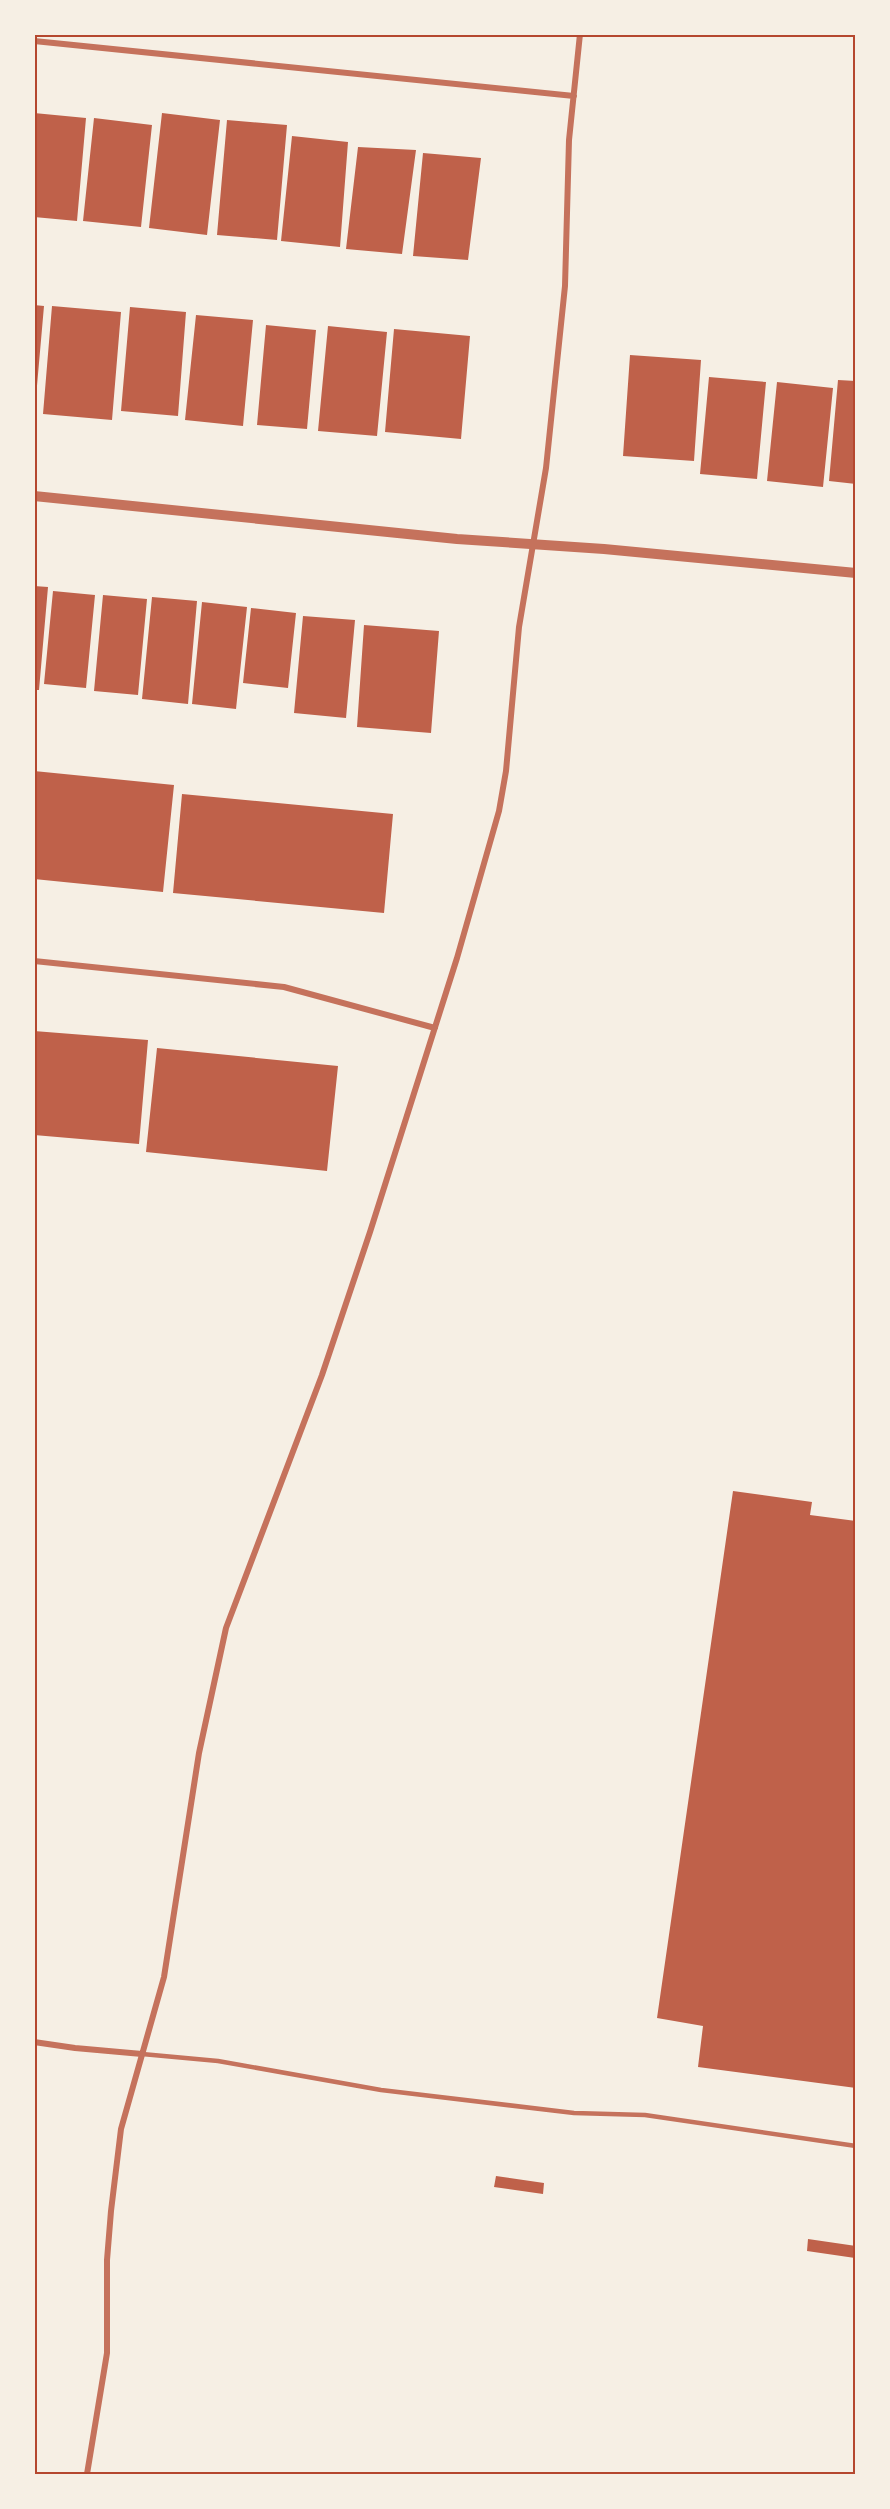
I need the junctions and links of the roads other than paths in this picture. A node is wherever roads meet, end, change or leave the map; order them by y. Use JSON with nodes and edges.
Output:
{"nodes":[{"id":1,"x":580,"y":34,"type":"edge"},
{"id":2,"x":34,"y":40,"type":"edge"},
{"id":3,"x":574,"y":96,"type":"junction"},
{"id":4,"x":34,"y":496,"type":"edge"},
{"id":5,"x":533,"y":544,"type":"junction"},
{"id":6,"x":855,"y":573,"type":"edge"},
{"id":7,"x":34,"y":961,"type":"edge"},
{"id":8,"x":435,"y":1028,"type":"junction"},
{"id":9,"x":34,"y":2042,"type":"edge"},
{"id":10,"x":142,"y":2054,"type":"junction"},
{"id":11,"x":855,"y":2146,"type":"edge"},
{"id":12,"x":87,"y":2475,"type":"edge"}],
"edges":[{"from":1,"to":3,"type":"street"},
{"from":2,"to":3,"type":"street"},
{"from":3,"to":5,"type":"street"},
{"from":4,"to":5,"type":"street"},
{"from":5,"to":6,"type":"street"},
{"from":5,"to":8,"type":"street"},
{"from":7,"to":8,"type":"street"},
{"from":8,"to":10,"type":"street"},
{"from":9,"to":10,"type":"street"},
{"from":10,"to":11,"type":"lane"},
{"from":10,"to":12,"type":"street"}]}
